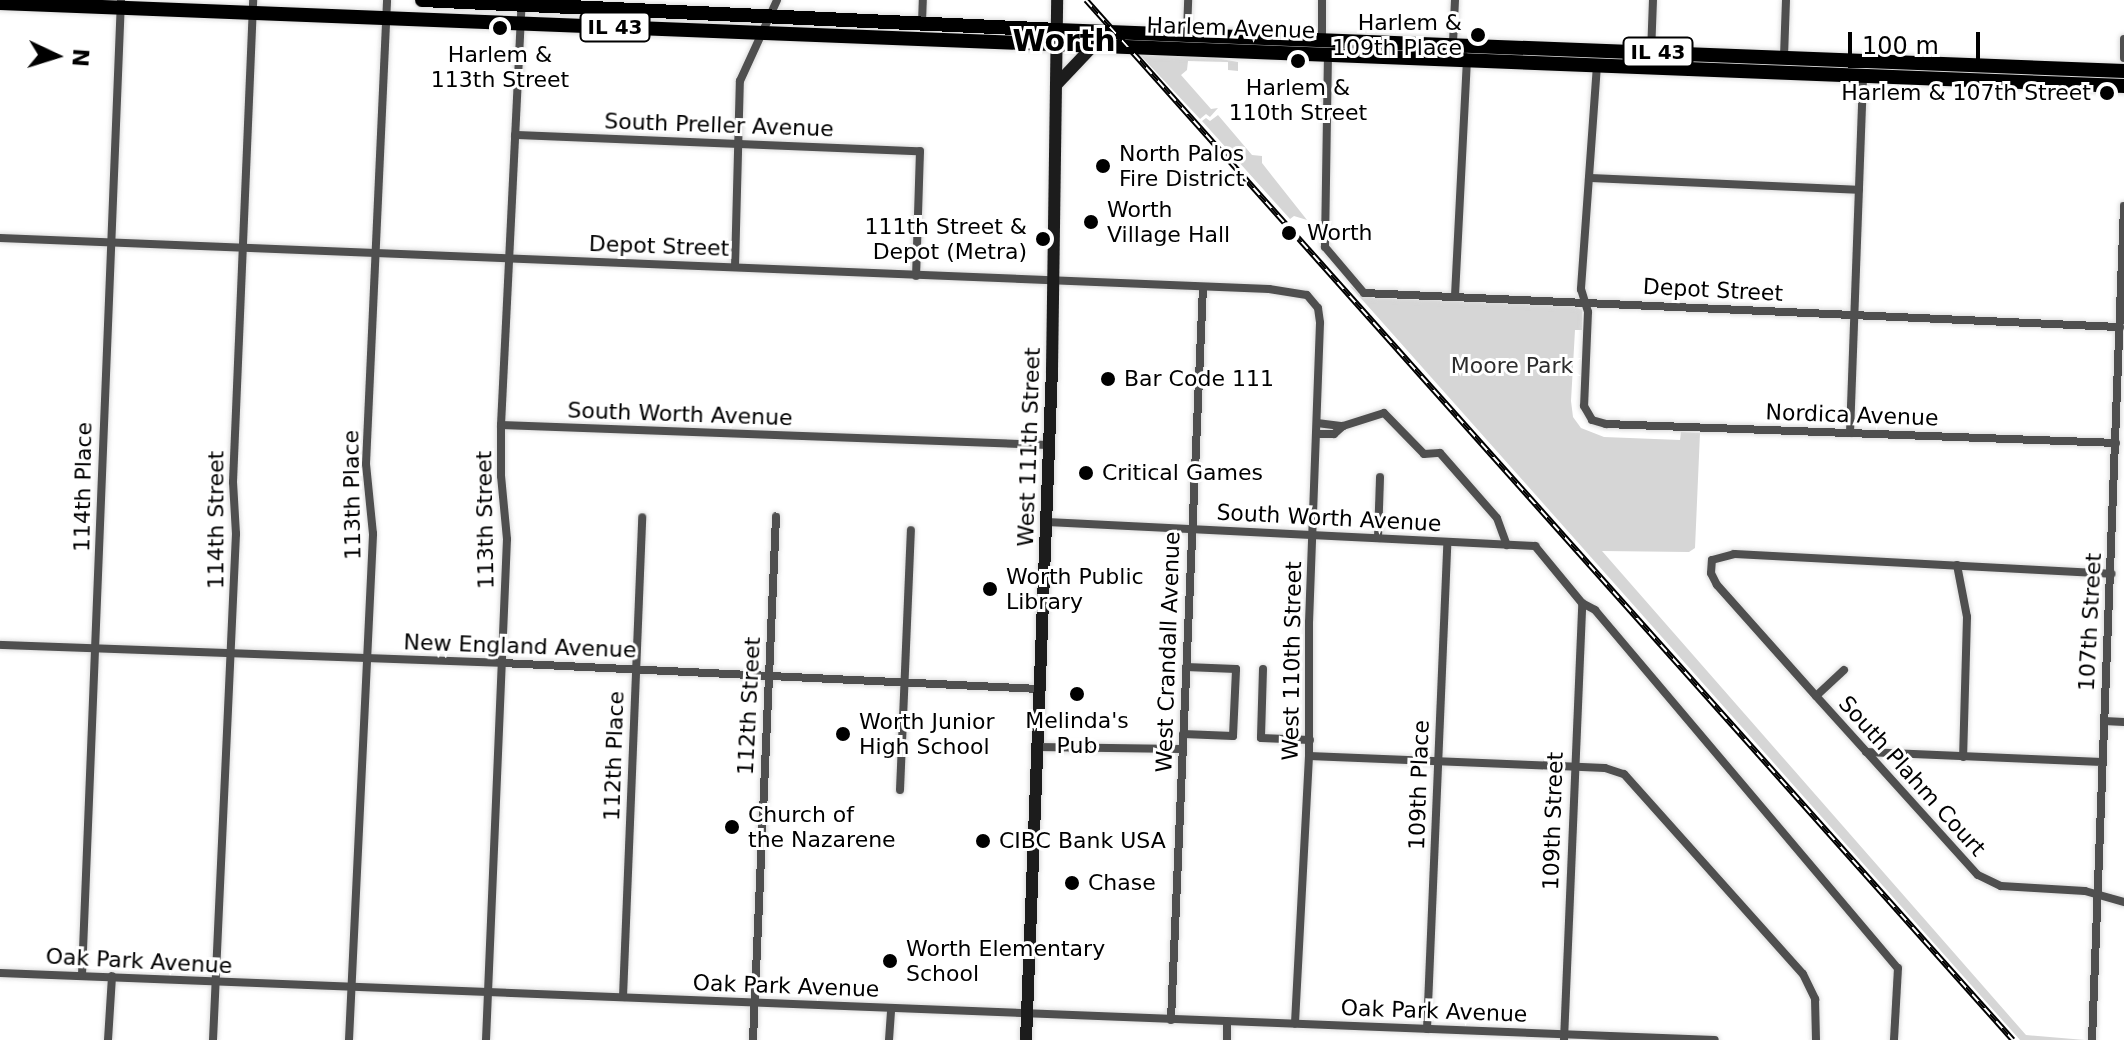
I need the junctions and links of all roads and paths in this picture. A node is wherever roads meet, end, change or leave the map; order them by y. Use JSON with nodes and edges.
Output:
{"nodes":[{"id":1,"x":387,"y":0,"type":"edge"},
{"id":2,"x":422,"y":0,"type":"edge"},
{"id":3,"x":777,"y":0,"type":"edge"},
{"id":4,"x":923,"y":0,"type":"edge"},
{"id":5,"x":1057,"y":0,"type":"edge"},
{"id":6,"x":1188,"y":0,"type":"edge"},
{"id":7,"x":1322,"y":0,"type":"edge"},
{"id":8,"x":1455,"y":0,"type":"edge"},
{"id":9,"x":1653,"y":0,"type":"edge"},
{"id":10,"x":1786,"y":0,"type":"edge"},
{"id":11,"x":522,"y":2,"type":"edge"},
{"id":12,"x":0,"y":3,"type":"edge"},
{"id":13,"x":120,"y":3,"type":"edge"},
{"id":14,"x":253,"y":6,"type":"edge"},
{"id":15,"x":653,"y":6,"type":"edge"},
{"id":16,"x":770,"y":16,"type":"junction"},
{"id":17,"x":387,"y":18,"type":"junction"},
{"id":18,"x":521,"y":24,"type":"junction"},
{"id":19,"x":922,"y":30,"type":"junction"},
{"id":20,"x":762,"y":32,"type":"junction"},
{"id":21,"x":1187,"y":33,"type":"junction"},
{"id":22,"x":1057,"y":37,"type":"junction"},
{"id":23,"x":1321,"y":38,"type":"junction"},
{"id":24,"x":2124,"y":39,"type":"edge"},
{"id":25,"x":1453,"y":43,"type":"junction"},
{"id":26,"x":1094,"y":45,"type":"junction"},
{"id":27,"x":1329,"y":54,"type":"junction"},
{"id":28,"x":1784,"y":57,"type":"junction"},
{"id":29,"x":2124,"y":58,"type":"edge"},
{"id":30,"x":1467,"y":59,"type":"junction"},
{"id":31,"x":1651,"y":59,"type":"junction"},
{"id":32,"x":1597,"y":64,"type":"junction"},
{"id":33,"x":1863,"y":68,"type":"junction"},
{"id":34,"x":2124,"y":71,"type":"edge"},
{"id":35,"x":1057,"y":84,"type":"junction"},
{"id":36,"x":2124,"y":86,"type":"edge"},
{"id":37,"x":515,"y":135,"type":"junction"},
{"id":38,"x":738,"y":145,"type":"junction"},
{"id":39,"x":1589,"y":178,"type":"junction"},
{"id":40,"x":1859,"y":190,"type":"junction"},
{"id":41,"x":2124,"y":206,"type":"edge"},
{"id":42,"x":0,"y":238,"type":"edge"},
{"id":43,"x":109,"y":242,"type":"junction"},
{"id":44,"x":243,"y":248,"type":"junction"},
{"id":45,"x":376,"y":254,"type":"junction"},
{"id":46,"x":509,"y":259,"type":"junction"},
{"id":47,"x":735,"y":267,"type":"junction"},
{"id":48,"x":916,"y":276,"type":"junction"},
{"id":49,"x":1055,"y":282,"type":"junction"},
{"id":50,"x":1203,"y":287,"type":"junction"},
{"id":51,"x":1455,"y":296,"type":"junction"},
{"id":52,"x":1313,"y":300,"type":"joint"},
{"id":53,"x":1585,"y":301,"type":"junction"},
{"id":54,"x":1854,"y":316,"type":"junction"},
{"id":55,"x":2120,"y":327,"type":"junction"},
{"id":56,"x":2120,"y":413,"type":"edge"},
{"id":57,"x":1317,"y":423,"type":"junction"},
{"id":58,"x":501,"y":425,"type":"junction"},
{"id":59,"x":1343,"y":426,"type":"junction"},
{"id":60,"x":1850,"y":433,"type":"junction"},
{"id":61,"x":1316,"y":434,"type":"junction"},
{"id":62,"x":2116,"y":443,"type":"junction"},
{"id":63,"x":1049,"y":445,"type":"junction"},
{"id":64,"x":1380,"y":477,"type":"dead end"},
{"id":65,"x":642,"y":517,"type":"dead end"},
{"id":66,"x":776,"y":517,"type":"dead end"},
{"id":67,"x":1046,"y":522,"type":"junction"},
{"id":68,"x":1191,"y":529,"type":"junction"},
{"id":69,"x":911,"y":530,"type":"dead end"},
{"id":70,"x":1313,"y":535,"type":"junction"},
{"id":71,"x":1378,"y":538,"type":"junction"},
{"id":72,"x":1447,"y":542,"type":"junction"},
{"id":73,"x":1507,"y":545,"type":"junction"},
{"id":74,"x":2112,"y":551,"type":"junction"},
{"id":75,"x":2124,"y":551,"type":"edge"},
{"id":76,"x":1957,"y":565,"type":"junction"},
{"id":77,"x":2111,"y":574,"type":"junction"},
{"id":78,"x":1582,"y":603,"type":"junction"},
{"id":79,"x":0,"y":645,"type":"edge"},
{"id":80,"x":96,"y":649,"type":"junction"},
{"id":81,"x":231,"y":653,"type":"junction"},
{"id":82,"x":367,"y":658,"type":"junction"},
{"id":83,"x":502,"y":663,"type":"junction"},
{"id":84,"x":1186,"y":667,"type":"junction"},
{"id":85,"x":635,"y":669,"type":"junction"},
{"id":86,"x":1263,"y":669,"type":"dead end"},
{"id":87,"x":1844,"y":670,"type":"dead end"},
{"id":88,"x":768,"y":674,"type":"junction"},
{"id":89,"x":905,"y":682,"type":"junction"},
{"id":90,"x":1039,"y":689,"type":"junction"},
{"id":91,"x":1816,"y":696,"type":"junction"},
{"id":92,"x":2104,"y":721,"type":"junction"},
{"id":93,"x":2124,"y":722,"type":"edge"},
{"id":94,"x":1183,"y":734,"type":"junction"},
{"id":95,"x":1310,"y":740,"type":"junction"},
{"id":96,"x":1037,"y":747,"type":"junction"},
{"id":97,"x":1182,"y":749,"type":"junction"},
{"id":98,"x":1866,"y":752,"type":"junction"},
{"id":99,"x":1309,"y":756,"type":"junction"},
{"id":100,"x":1963,"y":757,"type":"junction"},
{"id":101,"x":1437,"y":761,"type":"junction"},
{"id":102,"x":2102,"y":762,"type":"junction"},
{"id":103,"x":1573,"y":767,"type":"junction"},
{"id":104,"x":900,"y":790,"type":"dead end"},
{"id":105,"x":2098,"y":896,"type":"junction"},
{"id":106,"x":2124,"y":902,"type":"edge"},
{"id":107,"x":0,"y":973,"type":"edge"},
{"id":108,"x":82,"y":975,"type":"junction"},
{"id":109,"x":112,"y":976,"type":"junction"},
{"id":110,"x":215,"y":982,"type":"junction"},
{"id":111,"x":351,"y":989,"type":"junction"},
{"id":112,"x":489,"y":993,"type":"junction"},
{"id":113,"x":623,"y":997,"type":"junction"},
{"id":114,"x":754,"y":1004,"type":"junction"},
{"id":115,"x":891,"y":1009,"type":"junction"},
{"id":116,"x":1027,"y":1014,"type":"junction"},
{"id":117,"x":1171,"y":1020,"type":"junction"},
{"id":118,"x":1227,"y":1022,"type":"junction"},
{"id":119,"x":1295,"y":1024,"type":"junction"},
{"id":120,"x":1427,"y":1029,"type":"junction"},
{"id":121,"x":1564,"y":1037,"type":"edge"},
{"id":122,"x":108,"y":1040,"type":"edge"},
{"id":123,"x":213,"y":1040,"type":"edge"},
{"id":124,"x":349,"y":1040,"type":"edge"},
{"id":125,"x":486,"y":1040,"type":"edge"},
{"id":126,"x":753,"y":1040,"type":"edge"},
{"id":127,"x":889,"y":1040,"type":"edge"},
{"id":128,"x":1026,"y":1040,"type":"edge"},
{"id":129,"x":1227,"y":1040,"type":"edge"},
{"id":130,"x":1715,"y":1040,"type":"edge"},
{"id":131,"x":1816,"y":1040,"type":"edge"},
{"id":132,"x":1894,"y":1040,"type":"edge"},
{"id":133,"x":2092,"y":1040,"type":"edge"}],
"edges":[{"from":1,"to":17,"type":"street","name":"113th Place"},
{"from":2,"to":11,"type":"main road","name":"Harlem Avenue","number":"IL 43"},
{"from":3,"to":16,"type":"street"},
{"from":4,"to":19,"type":"street"},
{"from":5,"to":22,"type":"main road","name":"West 111th Street"},
{"from":6,"to":21,"type":"street"},
{"from":7,"to":23,"type":"street"},
{"from":8,"to":25,"type":"street"},
{"from":9,"to":31,"type":"street"},
{"from":10,"to":28,"type":"street"},
{"from":11,"to":15,"type":"main road","name":"Harlem Avenue","number":"IL 43"},
{"from":11,"to":18,"type":"street","name":"113th Street"},
{"from":12,"to":13,"type":"main road","name":"Harlem Avenue","number":"IL 43"},
{"from":13,"to":14,"type":"main road","name":"Harlem Avenue","number":"IL 43"},
{"from":13,"to":43,"type":"street","name":"114th Place"},
{"from":14,"to":17,"type":"main road","name":"Harlem Avenue","number":"IL 43"},
{"from":14,"to":44,"type":"street","name":"114th Street"},
{"from":15,"to":16,"type":"main road","name":"Harlem Avenue","number":"IL 43"},
{"from":16,"to":19,"type":"main road","name":"Harlem Avenue","number":"IL 43"},
{"from":16,"to":20,"type":"street"},
{"from":17,"to":18,"type":"main road","name":"Harlem Avenue","number":"IL 43"},
{"from":17,"to":45,"type":"street","name":"113th Place"},
{"from":18,"to":20,"type":"main road","name":"Harlem Avenue","number":"IL 43"},
{"from":18,"to":37,"type":"street","name":"113th Street"},
{"from":19,"to":20,"type":"main road","name":"Harlem Avenue","number":"IL 43"},
{"from":19,"to":22,"type":"main road","name":"Harlem Avenue","number":"IL 43"},
{"from":20,"to":38,"type":"street"},
{"from":21,"to":22,"type":"main road","name":"Harlem Avenue","number":"IL 43"},
{"from":21,"to":23,"type":"main road","name":"Harlem Avenue","number":"IL 43"},
{"from":22,"to":26,"type":"main road","name":"Harlem Avenue","number":"IL 43"},
{"from":22,"to":35,"type":"main road","name":"West 111th Street"},
{"from":23,"to":25,"type":"main road","name":"Harlem Avenue","number":"IL 43"},
{"from":23,"to":27,"type":"street"},
{"from":24,"to":29,"type":"street"},
{"from":25,"to":30,"type":"street"},
{"from":25,"to":31,"type":"main road","name":"Harlem Avenue","number":"IL 43"},
{"from":26,"to":27,"type":"main road","name":"Harlem Avenue","number":"IL 43"},
{"from":26,"to":35,"type":"main road"},
{"from":27,"to":30,"type":"main road","name":"Harlem Avenue","number":"IL 43"},
{"from":27,"to":51,"type":"street","name":"Depot Street"},
{"from":28,"to":31,"type":"main road","name":"Harlem Avenue","number":"IL 43"},
{"from":28,"to":33,"type":"main road","name":"Harlem Avenue","number":"IL 43"},
{"from":30,"to":32,"type":"main road","name":"Harlem Avenue","number":"IL 43"},
{"from":30,"to":51,"type":"street"},
{"from":31,"to":32,"type":"main road","name":"Harlem Avenue","number":"IL 43"},
{"from":31,"to":33,"type":"main road","name":"Harlem Avenue","number":"IL 43"},
{"from":32,"to":39,"type":"street"},
{"from":33,"to":34,"type":"main road","name":"Harlem Avenue","number":"IL 43"},
{"from":33,"to":36,"type":"main road","name":"Harlem Avenue","number":"IL 43"},
{"from":33,"to":40,"type":"street"},
{"from":35,"to":49,"type":"main road","name":"West 111th Street"},
{"from":37,"to":38,"type":"street","name":"South Preller Avenue"},
{"from":37,"to":46,"type":"street","name":"113th Street"},
{"from":38,"to":47,"type":"street"},
{"from":38,"to":48,"type":"street","name":"South Preller Avenue"},
{"from":39,"to":40,"type":"street"},
{"from":39,"to":53,"type":"street"},
{"from":40,"to":54,"type":"street"},
{"from":41,"to":55,"type":"street","name":"107th Street"},
{"from":42,"to":43,"type":"street","name":"Depot Street"},
{"from":43,"to":44,"type":"street","name":"Depot Street"},
{"from":43,"to":80,"type":"street","name":"114th Place"},
{"from":44,"to":45,"type":"street","name":"Depot Street"},
{"from":44,"to":81,"type":"street","name":"114th Street"},
{"from":45,"to":46,"type":"street","name":"Depot Street"},
{"from":45,"to":82,"type":"street","name":"113th Place"},
{"from":46,"to":47,"type":"street","name":"Depot Street"},
{"from":46,"to":58,"type":"street","name":"113th Street"},
{"from":47,"to":48,"type":"street","name":"Depot Street"},
{"from":48,"to":49,"type":"street","name":"Depot Street"},
{"from":49,"to":50,"type":"street","name":"Depot Street"},
{"from":49,"to":63,"type":"main road","name":"West 111th Street"},
{"from":50,"to":52,"type":"street","name":"Depot Street"},
{"from":50,"to":68,"type":"street","name":"West Crandall Avenue"},
{"from":51,"to":53,"type":"street","name":"Depot Street"},
{"from":52,"to":57,"type":"street","name":"West 110th Street"},
{"from":53,"to":54,"type":"street","name":"Depot Street"},
{"from":53,"to":60,"type":"street","name":"Nordica Avenue"},
{"from":54,"to":55,"type":"street","name":"Depot Street"},
{"from":54,"to":60,"type":"street"},
{"from":55,"to":56,"type":"street","name":"107th Street"},
{"from":56,"to":62,"type":"street","name":"107th Street"},
{"from":57,"to":59,"type":"street"},
{"from":57,"to":61,"type":"street","name":"West 110th Street"},
{"from":58,"to":63,"type":"street","name":"South Worth Avenue"},
{"from":58,"to":83,"type":"street","name":"113th Street"},
{"from":59,"to":61,"type":"street"},
{"from":59,"to":73,"type":"street"},
{"from":60,"to":62,"type":"street","name":"Nordica Avenue"},
{"from":61,"to":70,"type":"street","name":"West 110th Street"},
{"from":62,"to":74,"type":"street","name":"107th Street"},
{"from":63,"to":67,"type":"main road","name":"West 111th Street"},
{"from":64,"to":71,"type":"street"},
{"from":65,"to":85,"type":"street","name":"112th Place"},
{"from":66,"to":88,"type":"street","name":"112th Street"},
{"from":67,"to":68,"type":"street","name":"South Worth Avenue"},
{"from":67,"to":90,"type":"main road","name":"West 111th Street"},
{"from":68,"to":70,"type":"street","name":"South Worth Avenue"},
{"from":68,"to":84,"type":"street","name":"West Crandall Avenue"},
{"from":69,"to":89,"type":"street"},
{"from":70,"to":71,"type":"street","name":"South Worth Avenue"},
{"from":70,"to":95,"type":"street","name":"West 110th Street"},
{"from":71,"to":72,"type":"street","name":"South Worth Avenue"},
{"from":72,"to":73,"type":"street","name":"South Worth Avenue"},
{"from":72,"to":101,"type":"street","name":"109th Place"},
{"from":73,"to":78,"type":"street","name":"South Worth Avenue"},
{"from":74,"to":75,"type":"street"},
{"from":74,"to":77,"type":"street","name":"107th Street"},
{"from":76,"to":77,"type":"street"},
{"from":76,"to":91,"type":"street","name":"South Plahm Court"},
{"from":76,"to":100,"type":"street"},
{"from":77,"to":92,"type":"street","name":"107th Street"},
{"from":78,"to":103,"type":"street","name":"109th Street"},
{"from":78,"to":132,"type":"street","name":"South Worth Avenue"},
{"from":79,"to":80,"type":"street","name":"New England Avenue"},
{"from":80,"to":81,"type":"street","name":"New England Avenue"},
{"from":80,"to":108,"type":"street","name":"114th Place"},
{"from":81,"to":82,"type":"street","name":"New England Avenue"},
{"from":81,"to":110,"type":"street","name":"114th Street"},
{"from":82,"to":83,"type":"street","name":"New England Avenue"},
{"from":82,"to":111,"type":"street","name":"113th Place"},
{"from":83,"to":85,"type":"street","name":"New England Avenue"},
{"from":83,"to":112,"type":"street","name":"113th Street"},
{"from":84,"to":94,"type":"street","name":"West Crandall Avenue"},
{"from":84,"to":94,"type":"street"},
{"from":85,"to":88,"type":"street","name":"New England Avenue"},
{"from":85,"to":113,"type":"street","name":"112th Place"},
{"from":86,"to":95,"type":"street"},
{"from":87,"to":91,"type":"street","name":"South Plahm Court"},
{"from":88,"to":89,"type":"street","name":"New England Avenue"},
{"from":88,"to":114,"type":"street","name":"112th Street"},
{"from":89,"to":90,"type":"street","name":"New England Avenue"},
{"from":89,"to":104,"type":"street"},
{"from":90,"to":96,"type":"main road","name":"West 111th Street"},
{"from":91,"to":98,"type":"street","name":"South Plahm Court"},
{"from":92,"to":93,"type":"street"},
{"from":92,"to":102,"type":"street","name":"107th Street"},
{"from":94,"to":97,"type":"street","name":"West Crandall Avenue"},
{"from":95,"to":99,"type":"street","name":"West 110th Street"},
{"from":96,"to":97,"type":"street"},
{"from":96,"to":116,"type":"main road","name":"West 111th Street"},
{"from":97,"to":117,"type":"street","name":"West Crandall Avenue"},
{"from":98,"to":100,"type":"street"},
{"from":98,"to":105,"type":"street","name":"South Plahm Court"},
{"from":99,"to":101,"type":"street"},
{"from":99,"to":119,"type":"street","name":"West 110th Street"},
{"from":100,"to":102,"type":"street"},
{"from":101,"to":103,"type":"street"},
{"from":101,"to":120,"type":"street","name":"109th Place"},
{"from":102,"to":105,"type":"street","name":"107th Street"},
{"from":103,"to":121,"type":"street","name":"109th Street"},
{"from":103,"to":131,"type":"street"},
{"from":105,"to":106,"type":"street","name":"South Plahm Court"},
{"from":105,"to":133,"type":"street","name":"107th Street"},
{"from":107,"to":108,"type":"street","name":"Oak Park Avenue"},
{"from":108,"to":109,"type":"street","name":"Oak Park Avenue"},
{"from":109,"to":110,"type":"street","name":"Oak Park Avenue"},
{"from":109,"to":122,"type":"street"},
{"from":110,"to":111,"type":"street","name":"Oak Park Avenue"},
{"from":110,"to":123,"type":"street","name":"114th Street"},
{"from":111,"to":112,"type":"street","name":"Oak Park Avenue"},
{"from":111,"to":124,"type":"street","name":"113th Place"},
{"from":112,"to":113,"type":"street","name":"Oak Park Avenue"},
{"from":112,"to":125,"type":"street","name":"113th Street"},
{"from":113,"to":114,"type":"street","name":"Oak Park Avenue"},
{"from":114,"to":115,"type":"street","name":"Oak Park Avenue"},
{"from":114,"to":126,"type":"street","name":"112th Street"},
{"from":115,"to":116,"type":"street","name":"Oak Park Avenue"},
{"from":115,"to":127,"type":"street"},
{"from":116,"to":117,"type":"street","name":"Oak Park Avenue"},
{"from":116,"to":128,"type":"main road","name":"West 111th Street"},
{"from":117,"to":118,"type":"street","name":"Oak Park Avenue"},
{"from":118,"to":119,"type":"street","name":"Oak Park Avenue"},
{"from":118,"to":129,"type":"street"},
{"from":119,"to":120,"type":"street","name":"Oak Park Avenue"},
{"from":120,"to":121,"type":"street","name":"Oak Park Avenue"},
{"from":121,"to":130,"type":"street","name":"Oak Park Avenue"}]}
